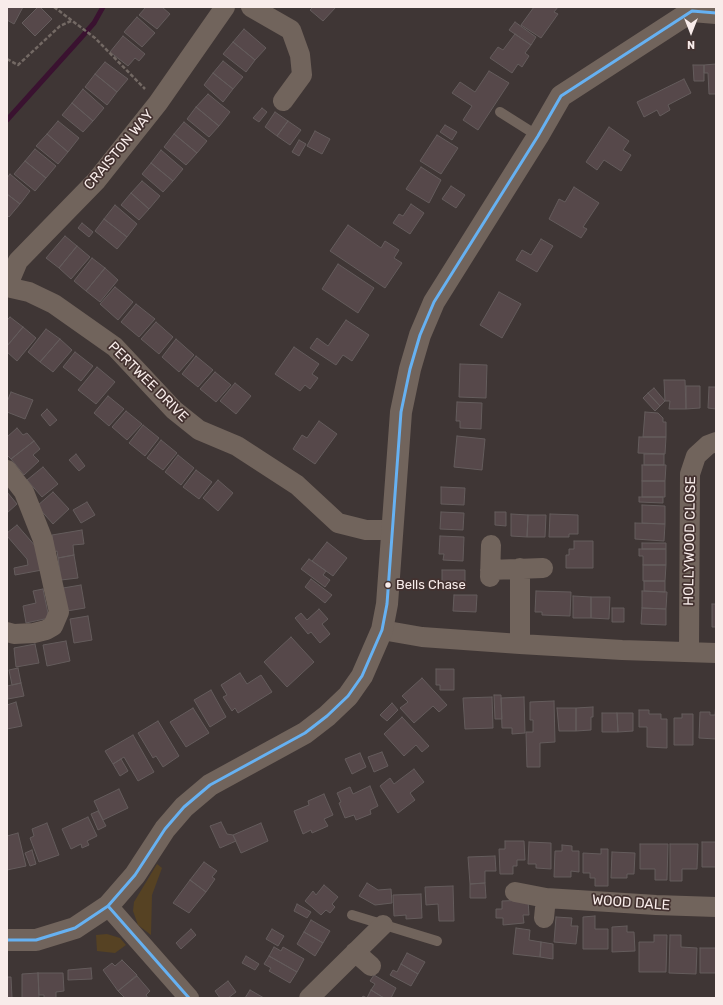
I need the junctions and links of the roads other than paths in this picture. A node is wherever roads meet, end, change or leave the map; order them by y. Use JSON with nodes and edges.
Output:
{"nodes":[{"id":1,"x":225,"y":7,"type":"edge"},
{"id":2,"x":251,"y":7,"type":"edge"},
{"id":3,"x":716,"y":13,"type":"edge"},
{"id":4,"x":283,"y":101,"type":"dead end"},
{"id":5,"x":500,"y":112,"type":"dead end"},
{"id":6,"x":538,"y":136,"type":"junction"},
{"id":7,"x":7,"y":287,"type":"edge"},
{"id":8,"x":716,"y":442,"type":"edge"},
{"id":9,"x":7,"y":470,"type":"edge"},
{"id":10,"x":391,"y":530,"type":"junction"},
{"id":11,"x":490,"y":545,"type":"dead end"},
{"id":12,"x":520,"y":568,"type":"junction"},
{"id":13,"x":543,"y":568,"type":"dead end"},
{"id":14,"x":382,"y":630,"type":"junction"},
{"id":15,"x":7,"y":632,"type":"edge"},
{"id":16,"x":520,"y":644,"type":"junction"},
{"id":17,"x":689,"y":651,"type":"junction"},
{"id":18,"x":716,"y":653,"type":"edge"},
{"id":19,"x":515,"y":892,"type":"dead end"},
{"id":20,"x":546,"y":898,"type":"junction"},
{"id":21,"x":108,"y":906,"type":"junction"},
{"id":22,"x":716,"y":907,"type":"edge"},
{"id":23,"x":352,"y":915,"type":"dead end"},
{"id":24,"x":544,"y":918,"type":"dead end"},
{"id":25,"x":383,"y":925,"type":"junction"},
{"id":26,"x":7,"y":940,"type":"edge"},
{"id":27,"x":437,"y":941,"type":"dead end"},
{"id":28,"x":355,"y":952,"type":"junction"},
{"id":29,"x":371,"y":966,"type":"dead end"},
{"id":30,"x":189,"y":998,"type":"edge"},
{"id":31,"x":309,"y":998,"type":"edge"}],
"edges":[{"from":1,"to":7,"type":"street","name":"CRAISTON WAY"},
{"from":2,"to":4,"type":"street"},
{"from":3,"to":6,"type":"street"},
{"from":5,"to":6,"type":"lane"},
{"from":6,"to":10,"type":"street"},
{"from":7,"to":10,"type":"street","name":"PERTWEE DRIVE"},
{"from":8,"to":17,"type":"street","name":"HOLLYWOOD CLOSE"},
{"from":9,"to":15,"type":"street"},
{"from":10,"to":14,"type":"street"},
{"from":11,"to":12,"type":"street"},
{"from":12,"to":13,"type":"street"},
{"from":12,"to":16,"type":"street"},
{"from":14,"to":16,"type":"street"},
{"from":14,"to":21,"type":"street"},
{"from":16,"to":17,"type":"street"},
{"from":17,"to":18,"type":"street"},
{"from":19,"to":20,"type":"street","name":"WOOD DALE"},
{"from":20,"to":22,"type":"street","name":"WOOD DALE"},
{"from":20,"to":24,"type":"street"},
{"from":21,"to":26,"type":"street"},
{"from":21,"to":30,"type":"street"},
{"from":23,"to":25,"type":"lane"},
{"from":25,"to":27,"type":"lane"},
{"from":25,"to":28,"type":"street"},
{"from":28,"to":29,"type":"street"},
{"from":28,"to":31,"type":"street"}]}
